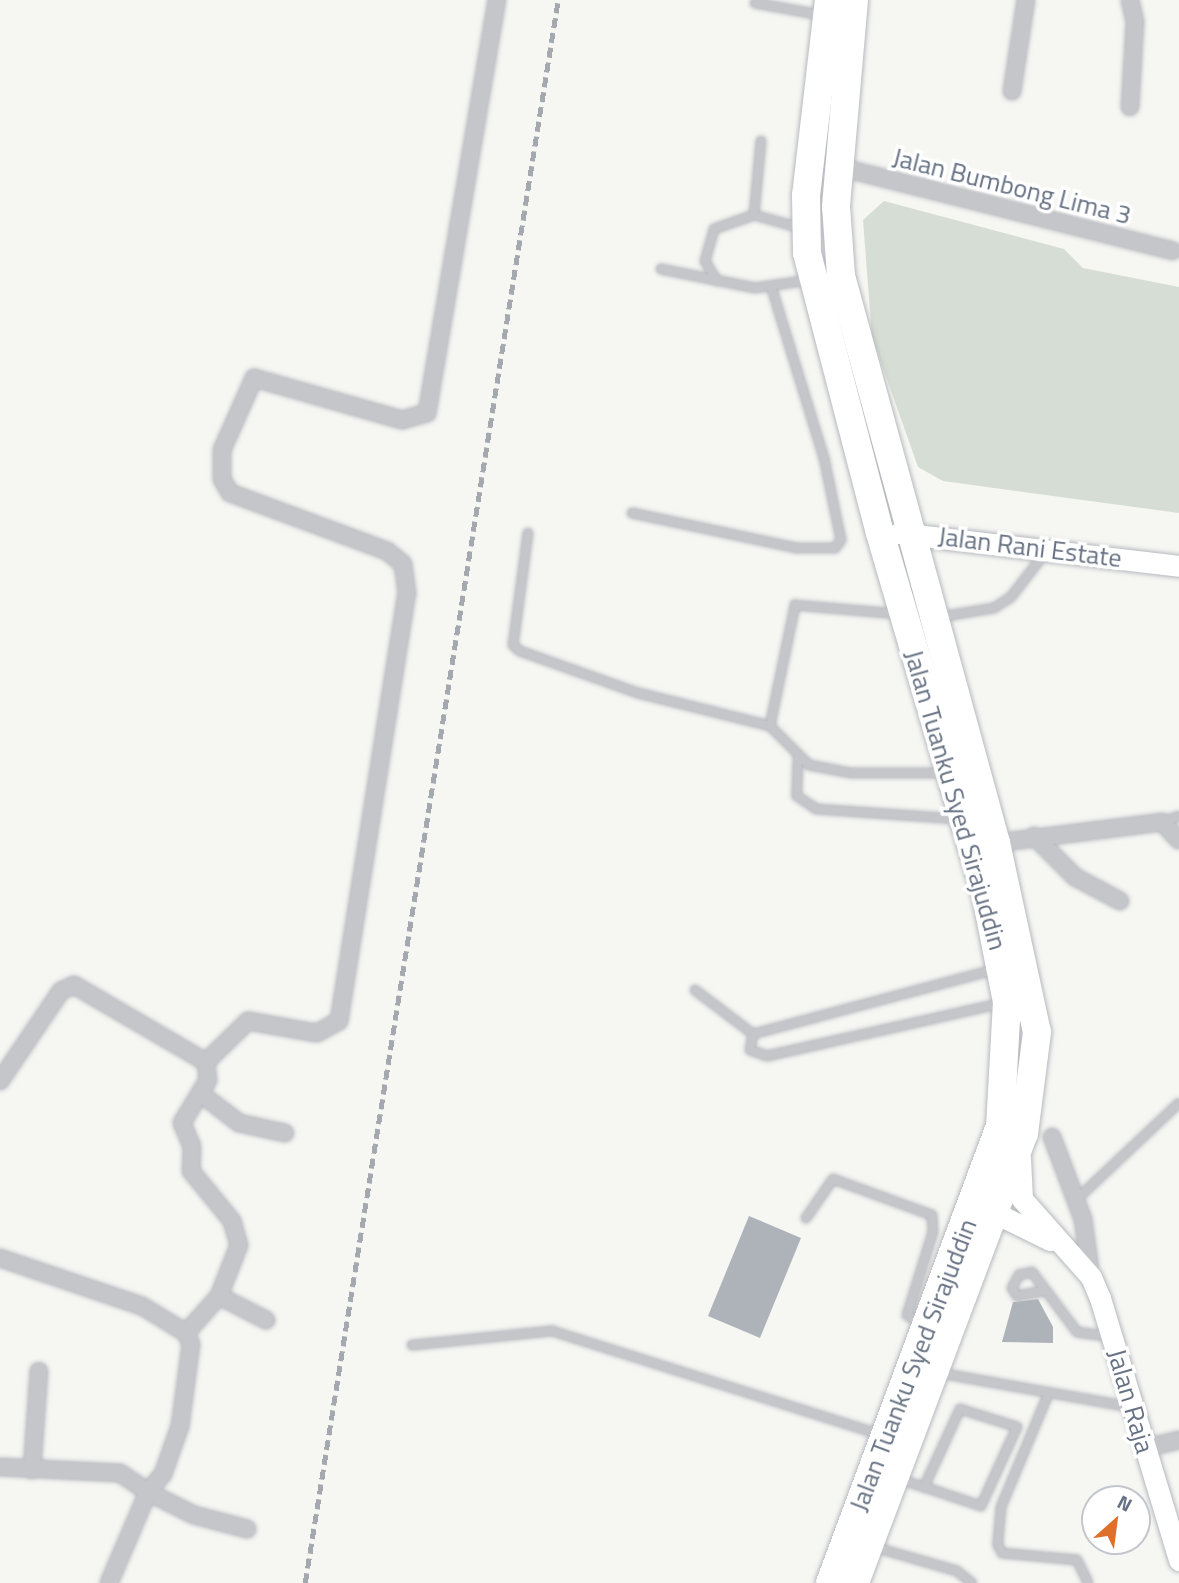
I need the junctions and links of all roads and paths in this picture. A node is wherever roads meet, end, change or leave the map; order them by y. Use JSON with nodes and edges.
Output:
{"nodes":[{"id":1,"x":497,"y":0,"type":"edge"},
{"id":2,"x":854,"y":0,"type":"edge"},
{"id":3,"x":1026,"y":0,"type":"edge"},
{"id":4,"x":1130,"y":0,"type":"edge"},
{"id":5,"x":755,"y":3,"type":"dead end"},
{"id":6,"x":828,"y":8,"type":"edge"},
{"id":7,"x":1012,"y":90,"type":"dead end"},
{"id":8,"x":1130,"y":107,"type":"dead end"},
{"id":9,"x":761,"y":141,"type":"dead end"},
{"id":10,"x":839,"y":167,"type":"junction"},
{"id":11,"x":754,"y":215,"type":"junction"},
{"id":12,"x":807,"y":230,"type":"junction"},
{"id":13,"x":1173,"y":251,"type":"dead end"},
{"id":14,"x":661,"y":268,"type":"dead end"},
{"id":15,"x":841,"y":276,"type":"junction"},
{"id":16,"x":813,"y":280,"type":"junction"},
{"id":17,"x":717,"y":281,"type":"junction"},
{"id":18,"x":771,"y":286,"type":"junction"},
{"id":19,"x":632,"y":513,"type":"dead end"},
{"id":20,"x":528,"y":533,"type":"dead end"},
{"id":21,"x":880,"y":533,"type":"junction"},
{"id":22,"x":908,"y":533,"type":"junction"},
{"id":23,"x":1048,"y":549,"type":"junction"},
{"id":24,"x":1179,"y":566,"type":"edge"},
{"id":25,"x":917,"y":617,"type":"junction"},
{"id":26,"x":770,"y":726,"type":"junction"},
{"id":27,"x":798,"y":759,"type":"junction"},
{"id":28,"x":948,"y":772,"type":"junction"},
{"id":29,"x":1179,"y":816,"type":"edge"},
{"id":30,"x":964,"y":819,"type":"junction"},
{"id":31,"x":1162,"y":822,"type":"junction"},
{"id":32,"x":1034,"y":835,"type":"junction"},
{"id":33,"x":1179,"y":840,"type":"edge"},
{"id":34,"x":996,"y":843,"type":"junction"},
{"id":35,"x":1120,"y":901,"type":"dead end"},
{"id":36,"x":1004,"y":968,"type":"junction"},
{"id":37,"x":695,"y":990,"type":"dead end"},
{"id":38,"x":1007,"y":1002,"type":"junction"},
{"id":39,"x":753,"y":1034,"type":"junction"},
{"id":40,"x":206,"y":1062,"type":"junction"},
{"id":41,"x":0,"y":1081,"type":"edge"},
{"id":42,"x":200,"y":1093,"type":"junction"},
{"id":43,"x":1179,"y":1103,"type":"edge"},
{"id":44,"x":285,"y":1133,"type":"dead end"},
{"id":45,"x":1052,"y":1137,"type":"dead end"},
{"id":46,"x":1020,"y":1147,"type":"junction"},
{"id":47,"x":1076,"y":1200,"type":"junction"},
{"id":48,"x":986,"y":1208,"type":"junction"},
{"id":49,"x":806,"y":1218,"type":"dead end"},
{"id":50,"x":1067,"y":1249,"type":"junction"},
{"id":51,"x":0,"y":1258,"type":"edge"},
{"id":52,"x":1091,"y":1277,"type":"junction"},
{"id":53,"x":1043,"y":1291,"type":"dead end"},
{"id":54,"x":219,"y":1296,"type":"junction"},
{"id":55,"x":266,"y":1320,"type":"dead end"},
{"id":56,"x":926,"y":1325,"type":"junction"},
{"id":57,"x":186,"y":1334,"type":"junction"},
{"id":58,"x":1114,"y":1338,"type":"junction"},
{"id":59,"x":412,"y":1345,"type":"dead end"},
{"id":60,"x":39,"y":1371,"type":"dead end"},
{"id":61,"x":936,"y":1372,"type":"junction"},
{"id":62,"x":1047,"y":1397,"type":"junction"},
{"id":63,"x":1133,"y":1407,"type":"junction"},
{"id":64,"x":884,"y":1435,"type":"junction"},
{"id":65,"x":1179,"y":1440,"type":"edge"},
{"id":66,"x":1145,"y":1448,"type":"junction"},
{"id":67,"x":0,"y":1467,"type":"edge"},
{"id":68,"x":32,"y":1469,"type":"junction"},
{"id":69,"x":897,"y":1478,"type":"junction"},
{"id":70,"x":924,"y":1487,"type":"junction"},
{"id":71,"x":148,"y":1492,"type":"junction"},
{"id":72,"x":247,"y":1529,"type":"dead end"},
{"id":73,"x":870,"y":1546,"type":"junction"},
{"id":74,"x":1179,"y":1560,"type":"edge"},
{"id":75,"x":109,"y":1583,"type":"edge"},
{"id":76,"x":830,"y":1583,"type":"edge"},
{"id":77,"x":855,"y":1583,"type":"edge"},
{"id":78,"x":972,"y":1583,"type":"edge"},
{"id":79,"x":1088,"y":1583,"type":"edge"}],
"edges":[{"from":1,"to":40,"type":"street"},
{"from":2,"to":10,"type":"highway","name":"Jalan Tuanku Syed Sirajuddin"},
{"from":3,"to":7,"type":"street"},
{"from":4,"to":8,"type":"street"},
{"from":5,"to":6,"type":"lane"},
{"from":6,"to":12,"type":"highway","name":"Jalan Tuanku Syed Sirajuddin"},
{"from":9,"to":11,"type":"lane"},
{"from":10,"to":13,"type":"street","name":"Jalan Bumbong Lima 3"},
{"from":10,"to":15,"type":"highway","name":"Jalan Tuanku Syed Sirajuddin"},
{"from":11,"to":12,"type":"lane"},
{"from":11,"to":17,"type":"lane"},
{"from":12,"to":16,"type":"highway","name":"Jalan Tuanku Syed Sirajuddin"},
{"from":14,"to":17,"type":"lane"},
{"from":15,"to":16,"type":"lane"},
{"from":15,"to":22,"type":"highway","name":"Jalan Tuanku Syed Sirajuddin"},
{"from":16,"to":18,"type":"lane"},
{"from":16,"to":21,"type":"highway","name":"Jalan Tuanku Syed Sirajuddin"},
{"from":17,"to":18,"type":"lane"},
{"from":18,"to":19,"type":"lane"},
{"from":20,"to":26,"type":"lane"},
{"from":21,"to":22,"type":"street","name":"Jalan Rani Estate"},
{"from":21,"to":25,"type":"highway","name":"Jalan Tuanku Syed Sirajuddin"},
{"from":22,"to":23,"type":"street","name":"Jalan Rani Estate"},
{"from":22,"to":25,"type":"highway","name":"Jalan Tuanku Syed Sirajuddin"},
{"from":23,"to":24,"type":"street","name":"Jalan Rani Estate"},
{"from":23,"to":25,"type":"lane"},
{"from":25,"to":26,"type":"lane"},
{"from":25,"to":28,"type":"highway","name":"Jalan Tuanku Syed Sirajuddin"},
{"from":25,"to":34,"type":"highway","name":"Jalan Tuanku Syed Sirajuddin"},
{"from":26,"to":27,"type":"lane"},
{"from":27,"to":28,"type":"lane"},
{"from":27,"to":30,"type":"lane"},
{"from":28,"to":30,"type":"highway","name":"Jalan Tuanku Syed Sirajuddin"},
{"from":29,"to":31,"type":"lane"},
{"from":30,"to":36,"type":"highway","name":"Jalan Tuanku Syed Sirajuddin"},
{"from":31,"to":32,"type":"street"},
{"from":31,"to":33,"type":"street"},
{"from":32,"to":34,"type":"street"},
{"from":32,"to":35,"type":"street"},
{"from":34,"to":46,"type":"highway","name":"Jalan Tuanku Syed Sirajuddin"},
{"from":36,"to":38,"type":"highway","name":"Jalan Tuanku Syed Sirajuddin"},
{"from":36,"to":39,"type":"lane"},
{"from":37,"to":39,"type":"lane"},
{"from":38,"to":39,"type":"lane"},
{"from":38,"to":48,"type":"highway","name":"Jalan Tuanku Syed Sirajuddin"},
{"from":40,"to":41,"type":"street"},
{"from":40,"to":42,"type":"street"},
{"from":42,"to":44,"type":"street"},
{"from":42,"to":54,"type":"street"},
{"from":43,"to":47,"type":"lane"},
{"from":45,"to":47,"type":"street"},
{"from":46,"to":48,"type":"highway","name":"Jalan Tuanku Syed Sirajuddin"},
{"from":46,"to":50,"type":"street","name":"Jalan Raja"},
{"from":47,"to":52,"type":"street"},
{"from":48,"to":50,"type":"street","name":"Jalan Raja"},
{"from":48,"to":56,"type":"highway","name":"Jalan Tuanku Syed Sirajuddin"},
{"from":48,"to":61,"type":"highway","name":"Jalan Tuanku Syed Sirajuddin"},
{"from":49,"to":56,"type":"lane"},
{"from":50,"to":52,"type":"street","name":"Jalan Raja"},
{"from":51,"to":57,"type":"street"},
{"from":52,"to":58,"type":"street","name":"Jalan Raja"},
{"from":53,"to":58,"type":"lane"},
{"from":54,"to":55,"type":"street"},
{"from":54,"to":57,"type":"street"},
{"from":56,"to":64,"type":"highway","name":"Jalan Tuanku Syed Sirajuddin"},
{"from":57,"to":71,"type":"street"},
{"from":58,"to":63,"type":"street","name":"Jalan Raja"},
{"from":59,"to":64,"type":"lane"},
{"from":60,"to":68,"type":"street"},
{"from":61,"to":62,"type":"lane"},
{"from":61,"to":69,"type":"highway","name":"Jalan Tuanku Syed Sirajuddin"},
{"from":62,"to":63,"type":"lane"},
{"from":62,"to":79,"type":"lane"},
{"from":63,"to":66,"type":"street","name":"Jalan Raja"},
{"from":64,"to":76,"type":"highway","name":"Jalan Tuanku Syed Sirajuddin"},
{"from":65,"to":66,"type":"street"},
{"from":66,"to":74,"type":"street","name":"Jalan Raja"},
{"from":67,"to":68,"type":"street"},
{"from":68,"to":71,"type":"street"},
{"from":69,"to":70,"type":"lane"},
{"from":69,"to":73,"type":"highway","name":"Jalan Tuanku Syed Sirajuddin"},
{"from":70,"to":70,"type":"lane"},
{"from":71,"to":72,"type":"street"},
{"from":71,"to":75,"type":"street"},
{"from":73,"to":77,"type":"highway","name":"Jalan Tuanku Syed Sirajuddin"},
{"from":73,"to":78,"type":"lane"}]}
